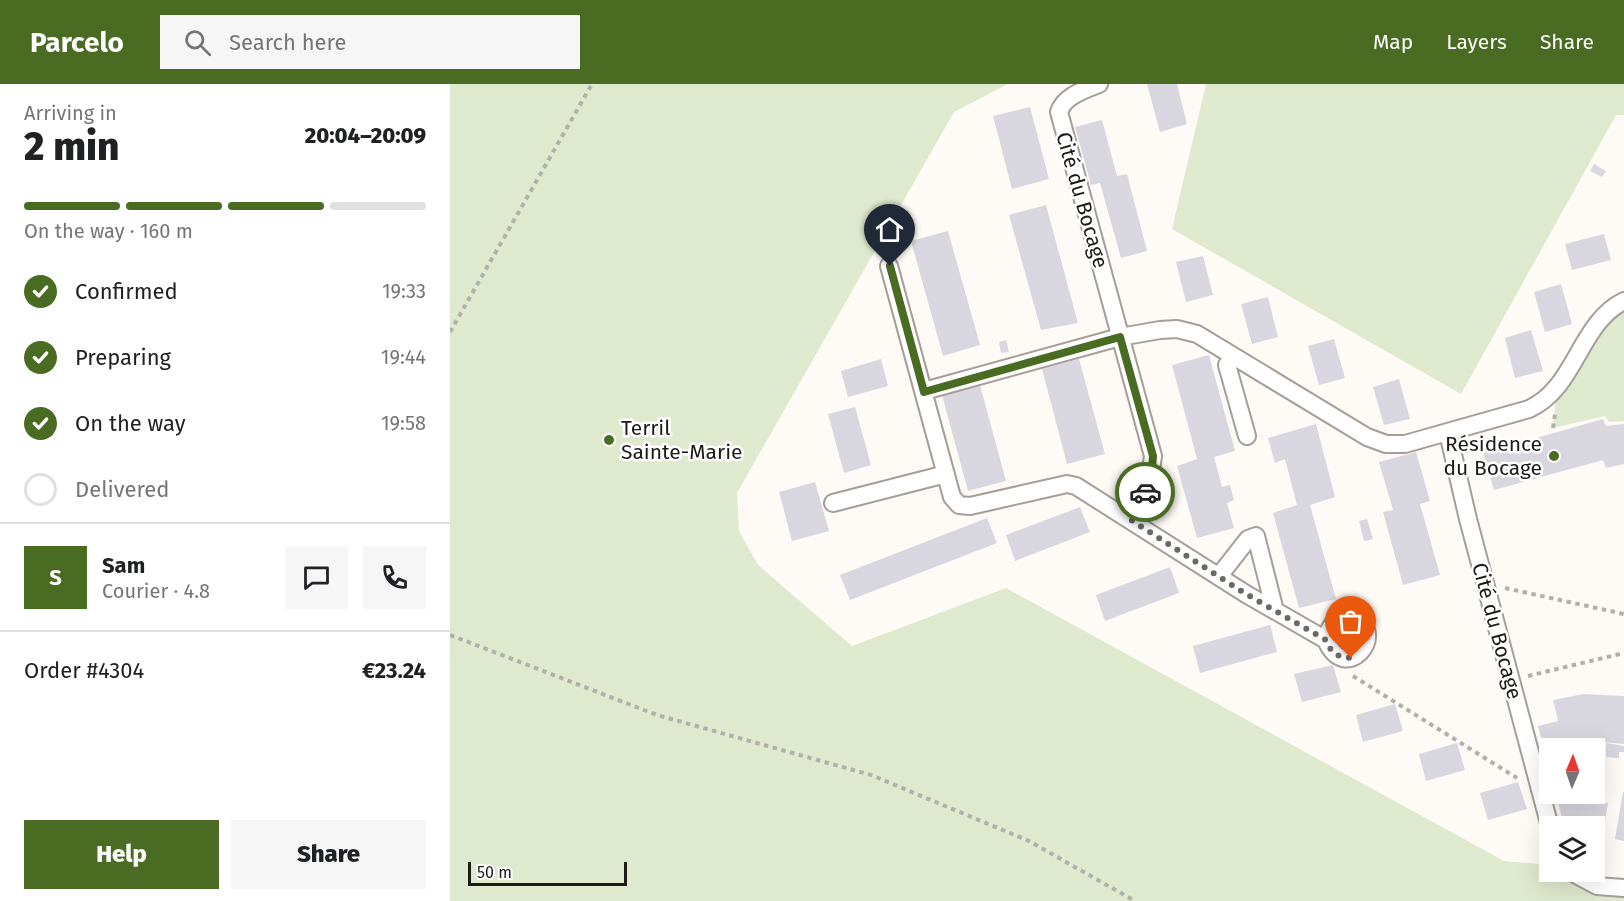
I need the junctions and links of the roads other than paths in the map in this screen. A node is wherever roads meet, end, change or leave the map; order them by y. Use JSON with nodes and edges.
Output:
{"nodes":[{"id":1,"x":1099,"y":84,"type":"edge"},
{"id":2,"x":890,"y":266,"type":"dead end"},
{"id":3,"x":1624,"y":301,"type":"edge"},
{"id":4,"x":1120,"y":337,"type":"junction"},
{"id":5,"x":1233,"y":356,"type":"junction"},
{"id":6,"x":924,"y":392,"type":"junction"},
{"id":7,"x":1448,"y":433,"type":"junction"},
{"id":8,"x":1247,"y":436,"type":"dead end"},
{"id":9,"x":946,"y":474,"type":"junction"},
{"id":10,"x":833,"y":503,"type":"dead end"},
{"id":11,"x":1131,"y":520,"type":"junction"},
{"id":12,"x":1219,"y":576,"type":"junction"},
{"id":13,"x":1275,"y":611,"type":"junction"},
{"id":14,"x":1326,"y":640,"type":"junction"},
{"id":15,"x":1546,"y":816,"type":"edge"},
{"id":16,"x":1590,"y":882,"type":"edge"},
{"id":17,"x":1624,"y":888,"type":"edge"}],
"edges":[{"from":1,"to":4,"type":"street","name":"Cité du Bocage"},
{"from":2,"to":6,"type":"street"},
{"from":3,"to":7,"type":"street"},
{"from":4,"to":5,"type":"street"},
{"from":4,"to":6,"type":"street"},
{"from":4,"to":11,"type":"street","name":"Cité du Bocage"},
{"from":5,"to":7,"type":"street"},
{"from":5,"to":8,"type":"street"},
{"from":6,"to":9,"type":"street"},
{"from":7,"to":15,"type":"street","name":"Cité du Bocage"},
{"from":9,"to":10,"type":"street"},
{"from":9,"to":11,"type":"street"},
{"from":11,"to":12,"type":"street"},
{"from":12,"to":13,"type":"street"},
{"from":12,"to":13,"type":"street"},
{"from":13,"to":14,"type":"street"},
{"from":14,"to":14,"type":"street"},
{"from":16,"to":17,"type":"street"}]}
